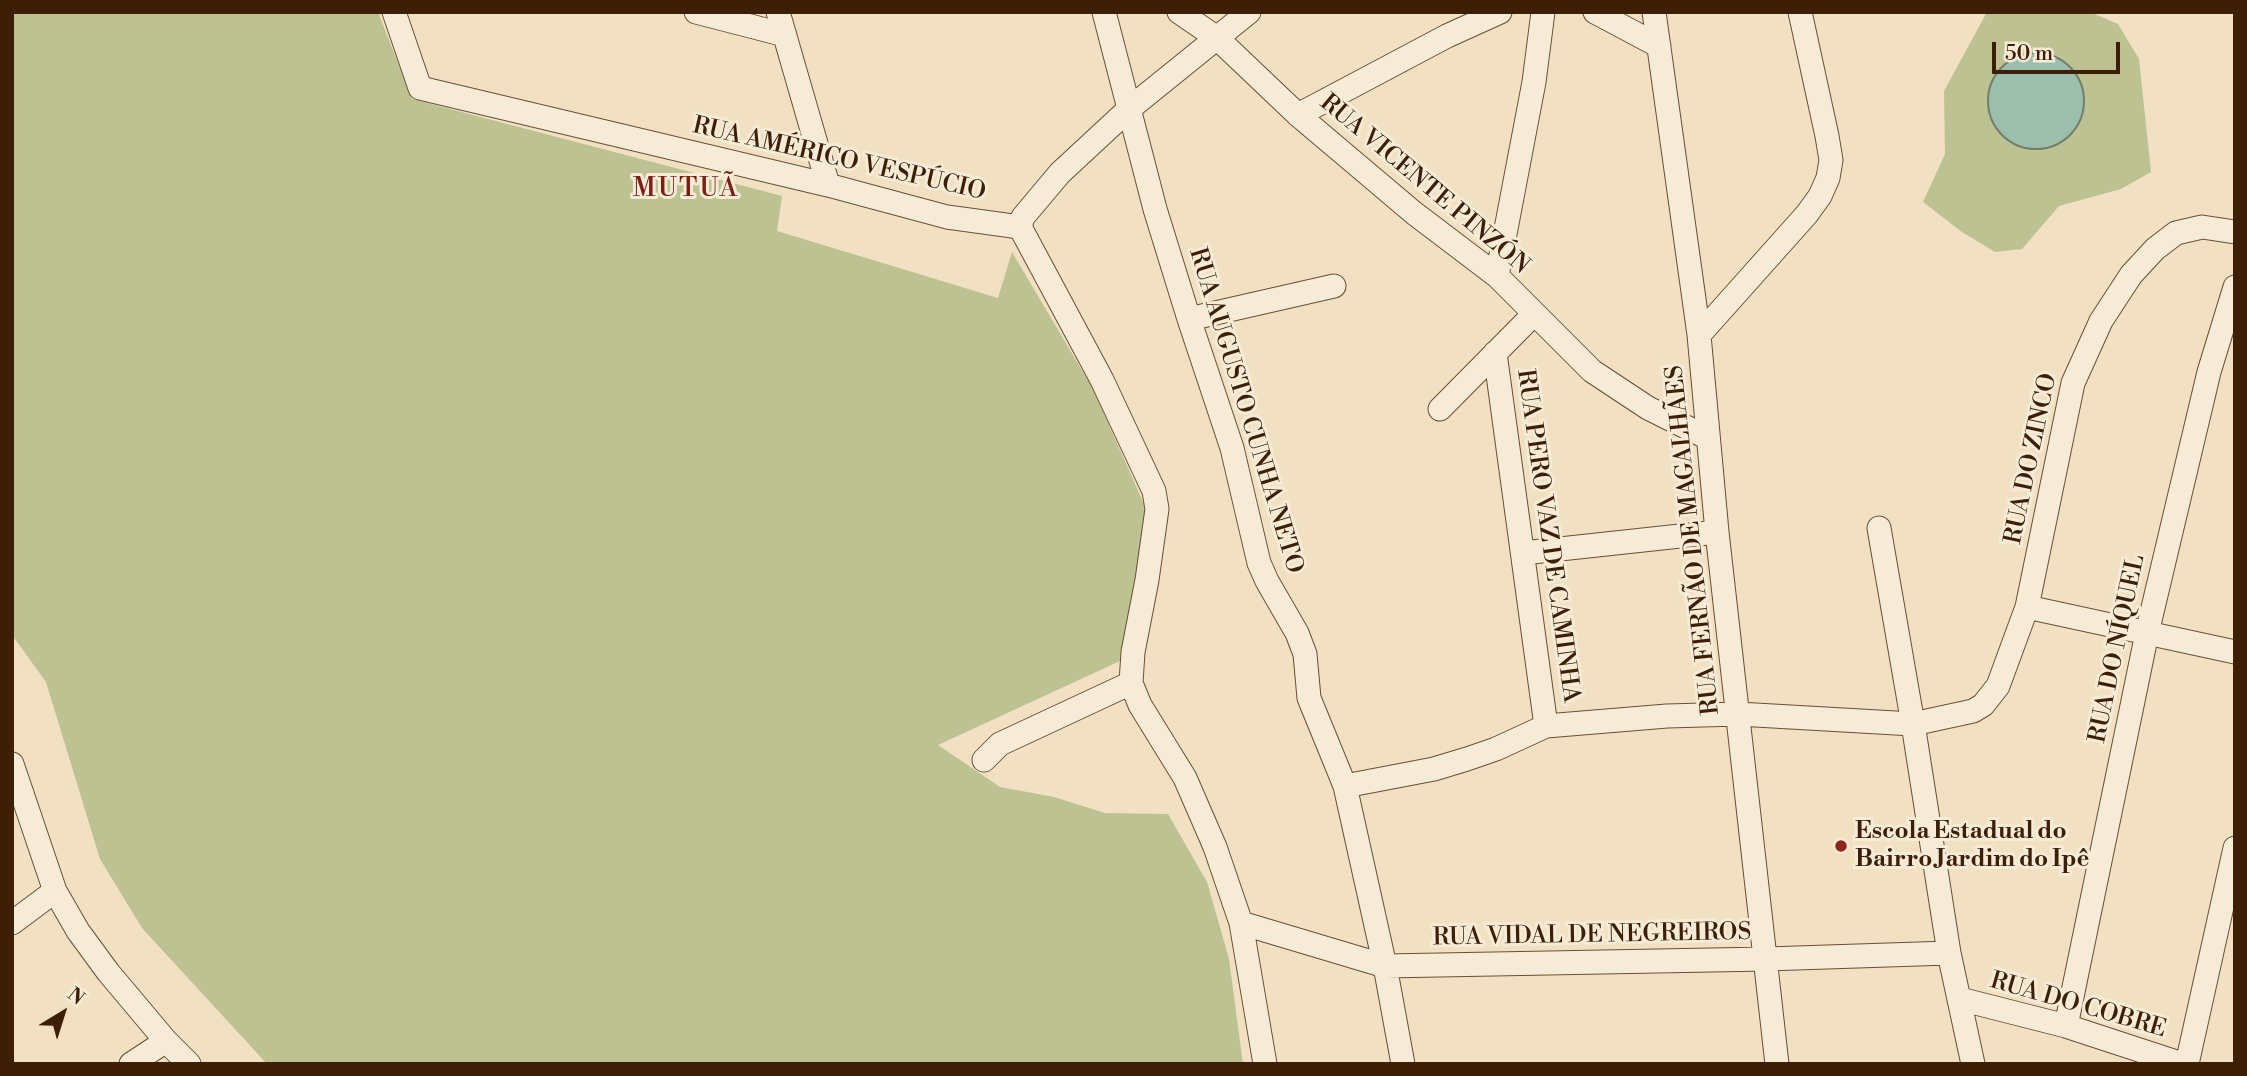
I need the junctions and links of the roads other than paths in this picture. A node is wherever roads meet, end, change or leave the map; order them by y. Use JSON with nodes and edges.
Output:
{"nodes":[{"id":1,"x":394,"y":12,"type":"edge"},
{"id":2,"x":696,"y":12,"type":"edge"},
{"id":3,"x":778,"y":12,"type":"edge"},
{"id":4,"x":1104,"y":12,"type":"edge"},
{"id":5,"x":1179,"y":12,"type":"edge"},
{"id":6,"x":1249,"y":12,"type":"edge"},
{"id":7,"x":1500,"y":12,"type":"edge"},
{"id":8,"x":1543,"y":12,"type":"edge"},
{"id":9,"x":1595,"y":12,"type":"edge"},
{"id":10,"x":1654,"y":12,"type":"edge"},
{"id":11,"x":1800,"y":12,"type":"edge"},
{"id":12,"x":785,"y":35,"type":"junction"},
{"id":13,"x":1217,"y":38,"type":"junction"},
{"id":14,"x":1659,"y":46,"type":"junction"},
{"id":15,"x":1129,"y":108,"type":"junction"},
{"id":16,"x":1298,"y":115,"type":"junction"},
{"id":17,"x":828,"y":185,"type":"junction"},
{"id":18,"x":1020,"y":227,"type":"junction"},
{"id":19,"x":2235,"y":232,"type":"edge"},
{"id":20,"x":1497,"y":275,"type":"junction"},
{"id":21,"x":1335,"y":286,"type":"dead end"},
{"id":22,"x":2235,"y":287,"type":"edge"},
{"id":23,"x":1534,"y":314,"type":"junction"},
{"id":24,"x":1189,"y":319,"type":"junction"},
{"id":25,"x":1699,"y":335,"type":"junction"},
{"id":26,"x":1495,"y":353,"type":"junction"},
{"id":27,"x":1440,"y":409,"type":"dead end"},
{"id":28,"x":1708,"y":438,"type":"junction"},
{"id":29,"x":1879,"y":528,"type":"dead end"},
{"id":30,"x":1717,"y":532,"type":"junction"},
{"id":31,"x":1523,"y":553,"type":"junction"},
{"id":32,"x":2027,"y":607,"type":"junction"},
{"id":33,"x":2147,"y":633,"type":"junction"},
{"id":34,"x":2235,"y":652,"type":"edge"},
{"id":35,"x":1131,"y":683,"type":"junction"},
{"id":36,"x":1738,"y":715,"type":"junction"},
{"id":37,"x":1913,"y":724,"type":"junction"},
{"id":38,"x":1546,"y":726,"type":"junction"},
{"id":39,"x":984,"y":760,"type":"dead end"},
{"id":40,"x":12,"y":764,"type":"edge"},
{"id":41,"x":1345,"y":786,"type":"junction"},
{"id":42,"x":2235,"y":848,"type":"edge"},
{"id":43,"x":55,"y":891,"type":"junction"},
{"id":44,"x":12,"y":923,"type":"edge"},
{"id":45,"x":1241,"y":923,"type":"junction"},
{"id":46,"x":1949,"y":953,"type":"junction"},
{"id":47,"x":1766,"y":960,"type":"junction"},
{"id":48,"x":1385,"y":966,"type":"junction"},
{"id":49,"x":1960,"y":999,"type":"junction"},
{"id":50,"x":2066,"y":1026,"type":"junction"},
{"id":51,"x":166,"y":1041,"type":"junction"},
{"id":52,"x":131,"y":1064,"type":"edge"},
{"id":53,"x":189,"y":1064,"type":"edge"},
{"id":54,"x":1265,"y":1064,"type":"edge"},
{"id":55,"x":1403,"y":1064,"type":"edge"},
{"id":56,"x":1777,"y":1064,"type":"edge"},
{"id":57,"x":1973,"y":1064,"type":"edge"},
{"id":58,"x":2185,"y":1064,"type":"edge"}],
"edges":[{"from":1,"to":17,"type":"street","name":"RUA AMÉRICO VESPÚCIO"},
{"from":2,"to":12,"type":"street"},
{"from":3,"to":12,"type":"street"},
{"from":4,"to":15,"type":"street","name":"RUA AUGUSTO CUNHA NETO"},
{"from":5,"to":13,"type":"street","name":"RUA VICENTE PINZÓN"},
{"from":6,"to":13,"type":"street"},
{"from":7,"to":16,"type":"street"},
{"from":8,"to":20,"type":"street"},
{"from":9,"to":14,"type":"street"},
{"from":10,"to":14,"type":"street","name":"RUA FERNÃO DE MAGALHÃES"},
{"from":11,"to":25,"type":"street"},
{"from":12,"to":17,"type":"street"},
{"from":13,"to":15,"type":"street"},
{"from":13,"to":16,"type":"street","name":"RUA VICENTE PINZÓN"},
{"from":14,"to":25,"type":"street","name":"RUA FERNÃO DE MAGALHÃES"},
{"from":15,"to":18,"type":"street"},
{"from":15,"to":24,"type":"street","name":"RUA AUGUSTO CUNHA NETO"},
{"from":16,"to":20,"type":"street","name":"RUA VICENTE PINZÓN"},
{"from":17,"to":18,"type":"street","name":"RUA AMÉRICO VESPÚCIO"},
{"from":18,"to":35,"type":"street"},
{"from":19,"to":32,"type":"street","name":"RUA DO ZINCO"},
{"from":20,"to":23,"type":"street","name":"RUA VICENTE PINZÓN"},
{"from":21,"to":24,"type":"street"},
{"from":22,"to":33,"type":"street","name":"RUA DO NÍQUEL"},
{"from":23,"to":26,"type":"street"},
{"from":23,"to":28,"type":"street","name":"RUA VICENTE PINZÓN"},
{"from":24,"to":41,"type":"street","name":"RUA AUGUSTO CUNHA NETO"},
{"from":25,"to":28,"type":"street","name":"RUA FERNÃO DE MAGALHÃES"},
{"from":26,"to":27,"type":"street"},
{"from":26,"to":31,"type":"street","name":"RUA PERO VAZ DE CAMINHA"},
{"from":28,"to":30,"type":"street","name":"RUA FERNÃO DE MAGALHÃES"},
{"from":29,"to":37,"type":"street"},
{"from":30,"to":31,"type":"street"},
{"from":30,"to":36,"type":"street","name":"RUA FERNÃO DE MAGALHÃES"},
{"from":31,"to":38,"type":"street","name":"RUA PERO VAZ DE CAMINHA"},
{"from":32,"to":33,"type":"street"},
{"from":32,"to":37,"type":"street","name":"RUA DO ZINCO"},
{"from":33,"to":34,"type":"street"},
{"from":33,"to":50,"type":"street","name":"RUA DO NÍQUEL"},
{"from":35,"to":39,"type":"street"},
{"from":35,"to":45,"type":"street"},
{"from":36,"to":37,"type":"street","name":"RUA DO ZINCO"},
{"from":36,"to":38,"type":"street","name":"RUA DO ZINCO"},
{"from":36,"to":47,"type":"street","name":"RUA FERNÃO DE MAGALHÃES"},
{"from":37,"to":46,"type":"street"},
{"from":38,"to":41,"type":"street","name":"RUA DO ZINCO"},
{"from":40,"to":43,"type":"street"},
{"from":41,"to":48,"type":"street","name":"RUA AUGUSTO CUNHA NETO"},
{"from":42,"to":58,"type":"street"},
{"from":43,"to":44,"type":"street"},
{"from":43,"to":51,"type":"street"},
{"from":45,"to":48,"type":"street","name":"RUA VIDAL DE NEGREIROS"},
{"from":45,"to":54,"type":"street"},
{"from":46,"to":47,"type":"street","name":"RUA VIDAL DE NEGREIROS"},
{"from":46,"to":49,"type":"street"},
{"from":47,"to":48,"type":"street","name":"RUA VIDAL DE NEGREIROS"},
{"from":47,"to":56,"type":"street","name":"RUA FERNÃO DE MAGALHÃES"},
{"from":48,"to":55,"type":"street","name":"RUA AUGUSTO CUNHA NETO"},
{"from":49,"to":50,"type":"street","name":"RUA DO COBRE"},
{"from":49,"to":57,"type":"street"},
{"from":50,"to":58,"type":"street","name":"RUA DO COBRE"},
{"from":51,"to":52,"type":"street"},
{"from":51,"to":53,"type":"street"}]}
